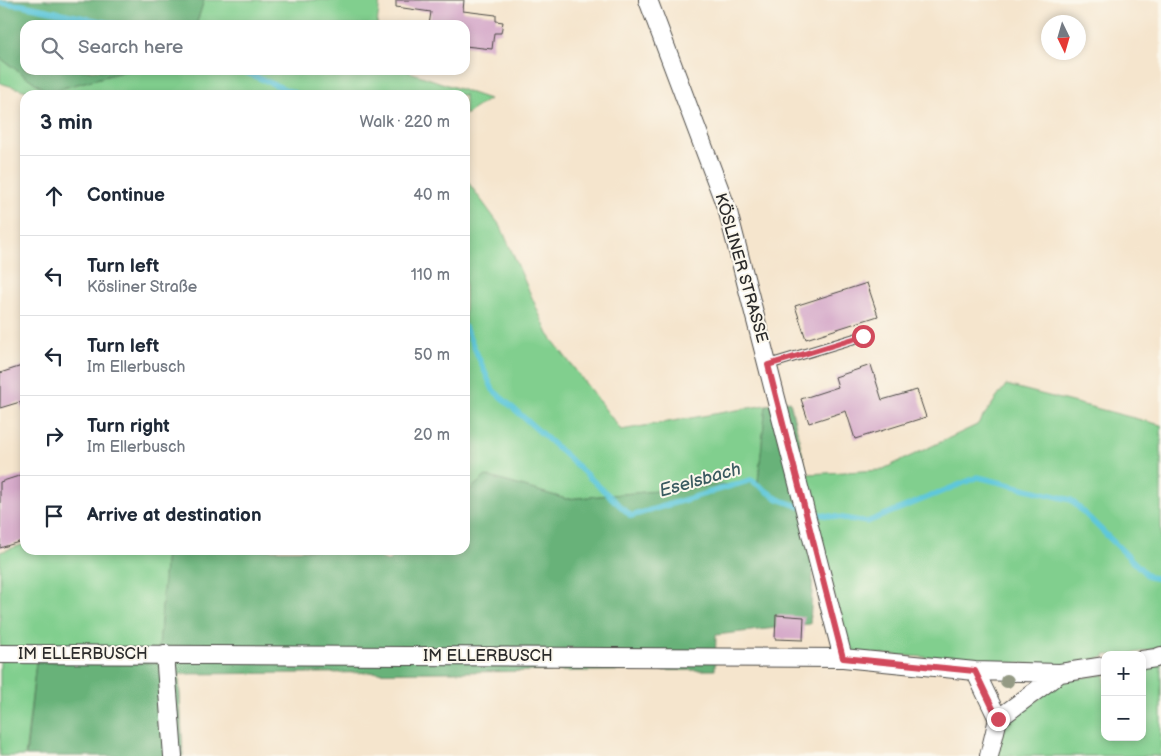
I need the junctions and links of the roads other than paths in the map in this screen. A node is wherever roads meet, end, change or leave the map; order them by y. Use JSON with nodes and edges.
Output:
{"nodes":[{"id":1,"x":648,"y":0,"type":"edge"},
{"id":2,"x":863,"y":336,"type":"dead end"},
{"id":3,"x":768,"y":365,"type":"junction"},
{"id":4,"x":0,"y":654,"type":"edge"},
{"id":5,"x":165,"y":654,"type":"junction"},
{"id":6,"x":1161,"y":656,"type":"edge"},
{"id":7,"x":843,"y":658,"type":"junction"},
{"id":8,"x":1146,"y":659,"type":"edge"},
{"id":9,"x":1101,"y":667,"type":"edge"},
{"id":10,"x":975,"y":671,"type":"junction"},
{"id":11,"x":1060,"y":673,"type":"junction"},
{"id":12,"x":998,"y":719,"type":"junction"},
{"id":13,"x":173,"y":756,"type":"edge"},
{"id":14,"x":989,"y":756,"type":"edge"}],
"edges":[{"from":1,"to":3,"type":"street","name":"KÖSLINER STRASSE"},
{"from":2,"to":3,"type":"lane"},
{"from":3,"to":7,"type":"street","name":"KÖSLINER STRASSE"},
{"from":4,"to":5,"type":"street","name":"IM ELLERBUSCH"},
{"from":5,"to":7,"type":"street","name":"IM ELLERBUSCH"},
{"from":5,"to":13,"type":"street"},
{"from":6,"to":8,"type":"street"},
{"from":7,"to":10,"type":"street","name":"IM ELLERBUSCH"},
{"from":9,"to":11,"type":"street","name":"IM ELLERBUSCH"},
{"from":10,"to":11,"type":"street","name":"IM ELLERBUSCH"},
{"from":10,"to":12,"type":"street"},
{"from":11,"to":12,"type":"street"},
{"from":12,"to":14,"type":"street"}]}
